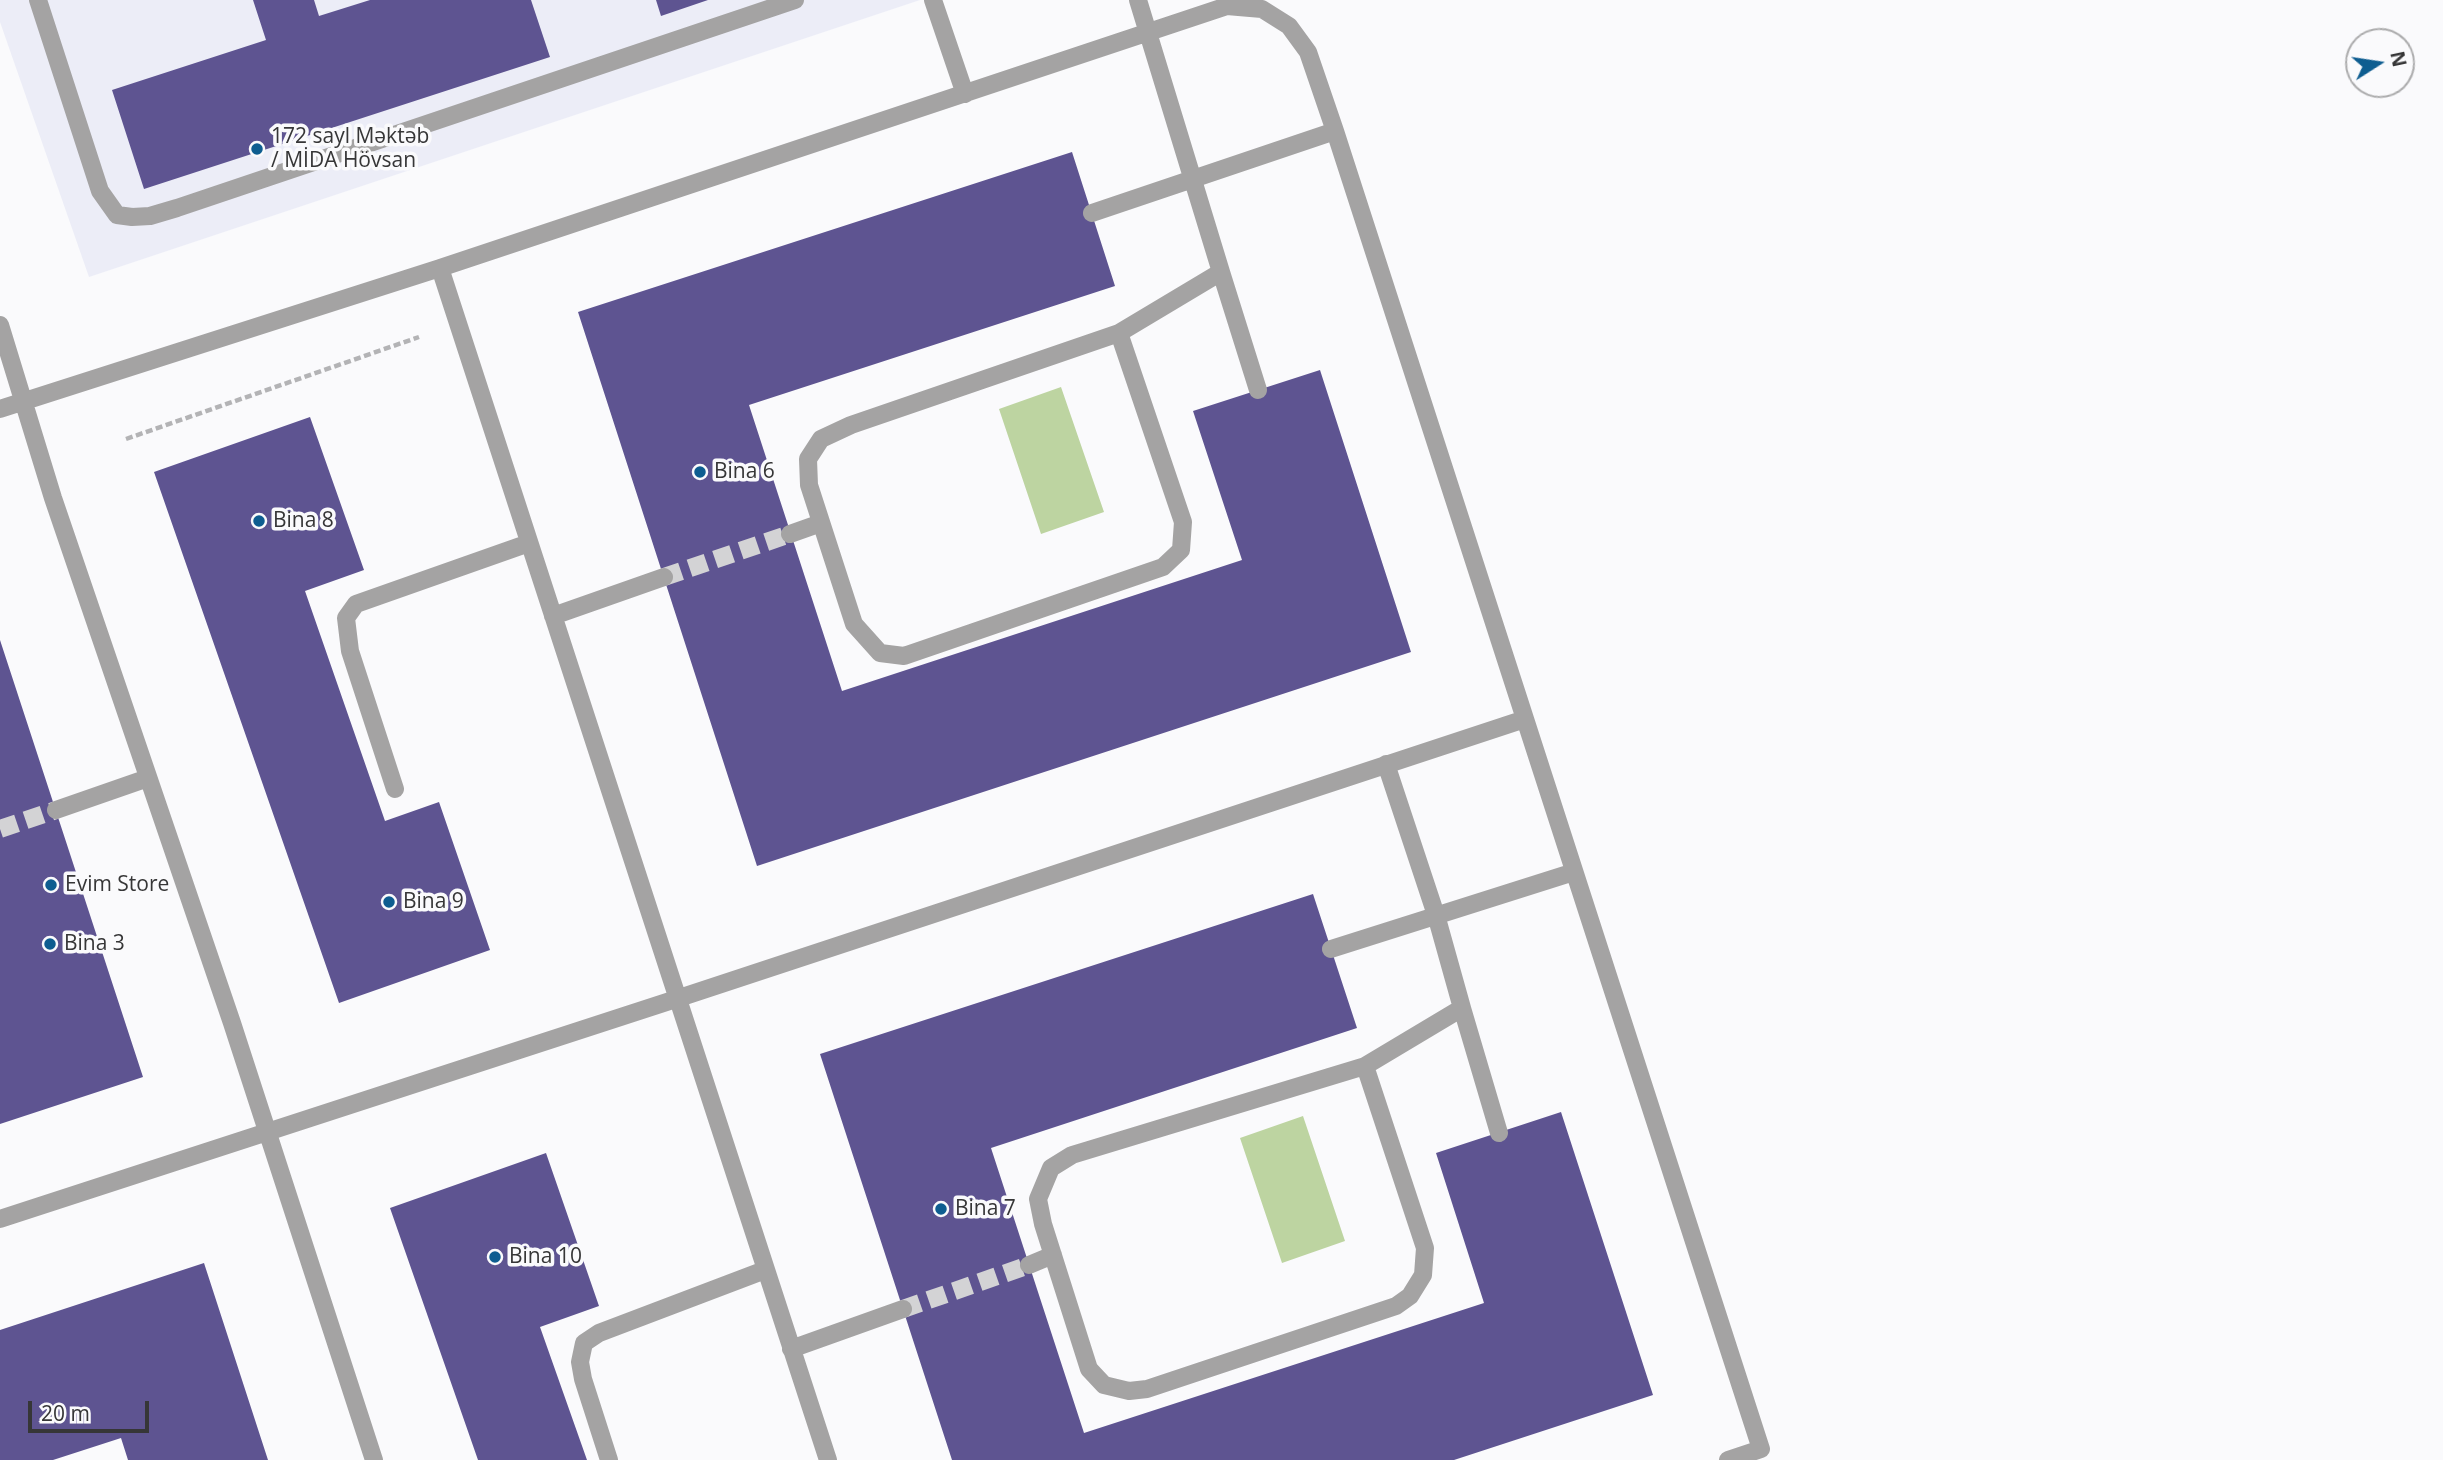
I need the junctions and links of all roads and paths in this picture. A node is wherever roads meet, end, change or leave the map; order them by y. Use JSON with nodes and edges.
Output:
{"nodes":[{"id":1,"x":38,"y":0,"type":"edge"},
{"id":2,"x":795,"y":0,"type":"edge"},
{"id":3,"x":933,"y":0,"type":"edge"},
{"id":4,"x":1138,"y":0,"type":"edge"},
{"id":5,"x":1148,"y":33,"type":"junction"},
{"id":6,"x":965,"y":94,"type":"junction"},
{"id":7,"x":1335,"y":131,"type":"junction"},
{"id":8,"x":1194,"y":179,"type":"junction"},
{"id":9,"x":1092,"y":214,"type":"dead end"},
{"id":10,"x":440,"y":268,"type":"junction"},
{"id":11,"x":1221,"y":272,"type":"junction"},
{"id":12,"x":0,"y":325,"type":"edge"},
{"id":13,"x":1119,"y":333,"type":"junction"},
{"id":14,"x":418,"y":337,"type":"dead end"},
{"id":15,"x":1258,"y":390,"type":"dead end"},
{"id":16,"x":23,"y":401,"type":"junction"},
{"id":17,"x":0,"y":409,"type":"edge"},
{"id":18,"x":126,"y":439,"type":"dead end"},
{"id":19,"x":821,"y":523,"type":"junction"},
{"id":20,"x":790,"y":534,"type":"tunnel mouth"},
{"id":21,"x":529,"y":543,"type":"junction"},
{"id":22,"x":664,"y":577,"type":"tunnel mouth"},
{"id":23,"x":553,"y":616,"type":"junction"},
{"id":24,"x":1525,"y":719,"type":"junction"},
{"id":25,"x":1386,"y":764,"type":"junction"},
{"id":26,"x":148,"y":778,"type":"junction"},
{"id":27,"x":395,"y":789,"type":"dead end"},
{"id":28,"x":56,"y":810,"type":"tunnel mouth"},
{"id":29,"x":1574,"y":872,"type":"junction"},
{"id":30,"x":1436,"y":915,"type":"junction"},
{"id":31,"x":1331,"y":949,"type":"dead end"},
{"id":32,"x":676,"y":999,"type":"junction"},
{"id":33,"x":1462,"y":1008,"type":"junction"},
{"id":34,"x":1365,"y":1066,"type":"junction"},
{"id":35,"x":268,"y":1132,"type":"junction"},
{"id":36,"x":1499,"y":1133,"type":"dead end"},
{"id":37,"x":0,"y":1219,"type":"edge"},
{"id":38,"x":1053,"y":1255,"type":"junction"},
{"id":39,"x":1029,"y":1265,"type":"tunnel mouth"},
{"id":40,"x":765,"y":1270,"type":"junction"},
{"id":41,"x":903,"y":1309,"type":"tunnel mouth"},
{"id":42,"x":791,"y":1349,"type":"junction"},
{"id":43,"x":1763,"y":1454,"type":"edge"},
{"id":44,"x":374,"y":1460,"type":"edge"},
{"id":45,"x":609,"y":1460,"type":"edge"},
{"id":46,"x":828,"y":1460,"type":"edge"},
{"id":47,"x":1728,"y":1460,"type":"edge"}],
"edges":[{"from":1,"to":2,"type":"street"},
{"from":3,"to":6,"type":"street"},
{"from":4,"to":5,"type":"street"},
{"from":5,"to":6,"type":"street"},
{"from":5,"to":7,"type":"street"},
{"from":5,"to":8,"type":"street"},
{"from":6,"to":10,"type":"street"},
{"from":7,"to":8,"type":"street"},
{"from":7,"to":24,"type":"street"},
{"from":8,"to":9,"type":"street"},
{"from":8,"to":11,"type":"street"},
{"from":10,"to":16,"type":"street"},
{"from":10,"to":21,"type":"street"},
{"from":11,"to":13,"type":"street"},
{"from":11,"to":15,"type":"street"},
{"from":12,"to":16,"type":"street"},
{"from":13,"to":19,"type":"street"},
{"from":13,"to":19,"type":"street"},
{"from":14,"to":18,"type":"path"},
{"from":16,"to":17,"type":"street"},
{"from":16,"to":26,"type":"street"},
{"from":19,"to":20,"type":"street"},
{"from":21,"to":23,"type":"street"},
{"from":21,"to":27,"type":"street"},
{"from":22,"to":23,"type":"street"},
{"from":23,"to":32,"type":"street"},
{"from":24,"to":25,"type":"street"},
{"from":24,"to":29,"type":"street"},
{"from":25,"to":30,"type":"street"},
{"from":25,"to":32,"type":"street"},
{"from":26,"to":28,"type":"street"},
{"from":26,"to":35,"type":"street"},
{"from":29,"to":30,"type":"street"},
{"from":29,"to":43,"type":"street"},
{"from":30,"to":31,"type":"street"},
{"from":30,"to":33,"type":"street"},
{"from":32,"to":35,"type":"street"},
{"from":32,"to":40,"type":"street"},
{"from":33,"to":34,"type":"street"},
{"from":33,"to":36,"type":"street"},
{"from":34,"to":38,"type":"street"},
{"from":34,"to":38,"type":"street"},
{"from":35,"to":37,"type":"street"},
{"from":35,"to":44,"type":"street"},
{"from":38,"to":39,"type":"street"},
{"from":40,"to":42,"type":"street"},
{"from":40,"to":45,"type":"street"},
{"from":41,"to":42,"type":"street"},
{"from":42,"to":46,"type":"street"},
{"from":43,"to":47,"type":"street"}]}
